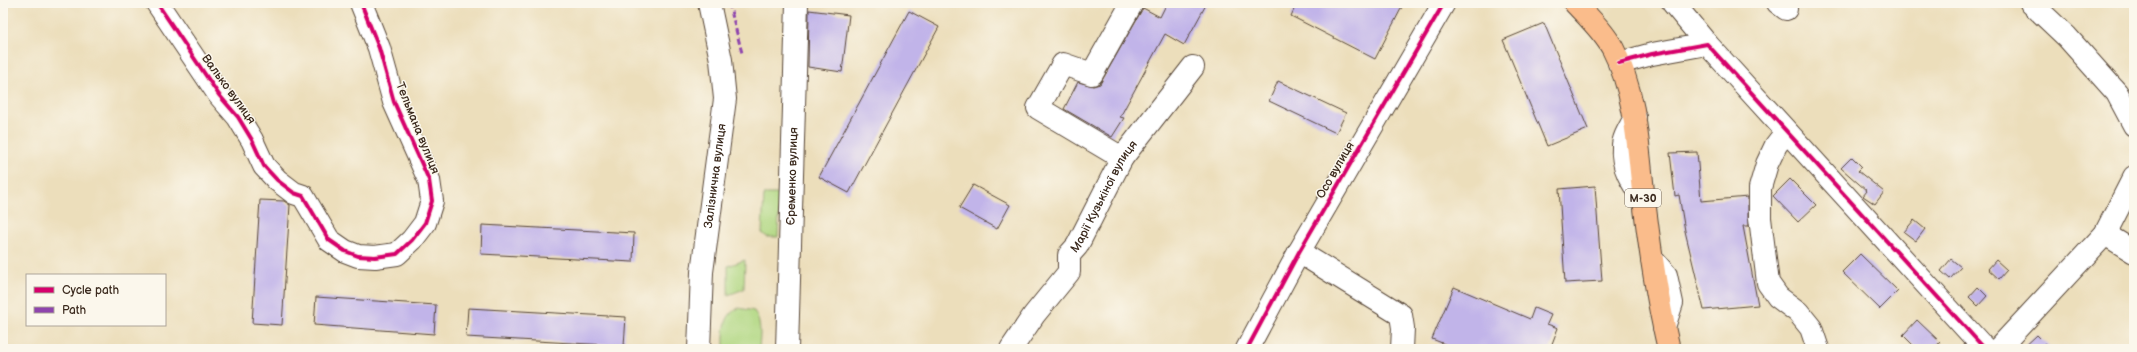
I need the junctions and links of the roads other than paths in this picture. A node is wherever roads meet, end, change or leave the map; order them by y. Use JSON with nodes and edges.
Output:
{"nodes":[{"id":1,"x":157,"y":3,"type":"edge"},
{"id":2,"x":361,"y":3,"type":"edge"},
{"id":3,"x":710,"y":3,"type":"edge"},
{"id":4,"x":798,"y":3,"type":"edge"},
{"id":5,"x":1132,"y":3,"type":"edge"},
{"id":6,"x":1444,"y":3,"type":"edge"},
{"id":7,"x":1575,"y":3,"type":"edge"},
{"id":8,"x":1673,"y":3,"type":"edge"},
{"id":9,"x":2031,"y":3,"type":"edge"},
{"id":10,"x":1707,"y":44,"type":"junction"},
{"id":11,"x":1616,"y":55,"type":"junction"},
{"id":12,"x":1193,"y":67,"type":"dead end"},
{"id":13,"x":2134,"y":126,"type":"edge"},
{"id":14,"x":1786,"y":132,"type":"junction"},
{"id":15,"x":1122,"y":158,"type":"junction"},
{"id":16,"x":2134,"y":177,"type":"edge"},
{"id":17,"x":2105,"y":234,"type":"junction"},
{"id":18,"x":1299,"y":252,"type":"junction"},
{"id":19,"x":2134,"y":252,"type":"edge"},
{"id":20,"x":397,"y":254,"type":"joint"},
{"id":21,"x":699,"y":349,"type":"edge"},
{"id":22,"x":787,"y":349,"type":"edge"},
{"id":23,"x":1011,"y":349,"type":"edge"},
{"id":24,"x":1247,"y":349,"type":"edge"},
{"id":25,"x":1403,"y":349,"type":"edge"},
{"id":26,"x":1669,"y":349,"type":"edge"},
{"id":27,"x":1818,"y":349,"type":"edge"},
{"id":28,"x":1985,"y":349,"type":"edge"},
{"id":29,"x":1998,"y":349,"type":"edge"}],
"edges":[{"from":1,"to":20,"type":"street","name":"Валько вулиця"},
{"from":2,"to":20,"type":"street","name":"Тельмана вулиця"},
{"from":3,"to":21,"type":"street","name":"Залізнична вулиця"},
{"from":4,"to":22,"type":"street","name":"Єременко вулиця"},
{"from":5,"to":15,"type":"street"},
{"from":6,"to":18,"type":"street","name":"Осо вулиця"},
{"from":7,"to":11,"type":"highway","number":"М-30"},
{"from":8,"to":10,"type":"street"},
{"from":9,"to":13,"type":"street"},
{"from":10,"to":11,"type":"street"},
{"from":10,"to":14,"type":"street"},
{"from":11,"to":26,"type":"highway","number":"М-30"},
{"from":12,"to":15,"type":"street","name":"Марії Кузькіної вулиця"},
{"from":14,"to":27,"type":"street"},
{"from":14,"to":28,"type":"street"},
{"from":15,"to":23,"type":"street","name":"Марії Кузькіної вулиця"},
{"from":16,"to":17,"type":"street"},
{"from":17,"to":19,"type":"street"},
{"from":17,"to":29,"type":"street"},
{"from":18,"to":24,"type":"street","name":"Осо вулиця"},
{"from":18,"to":25,"type":"street"}]}
